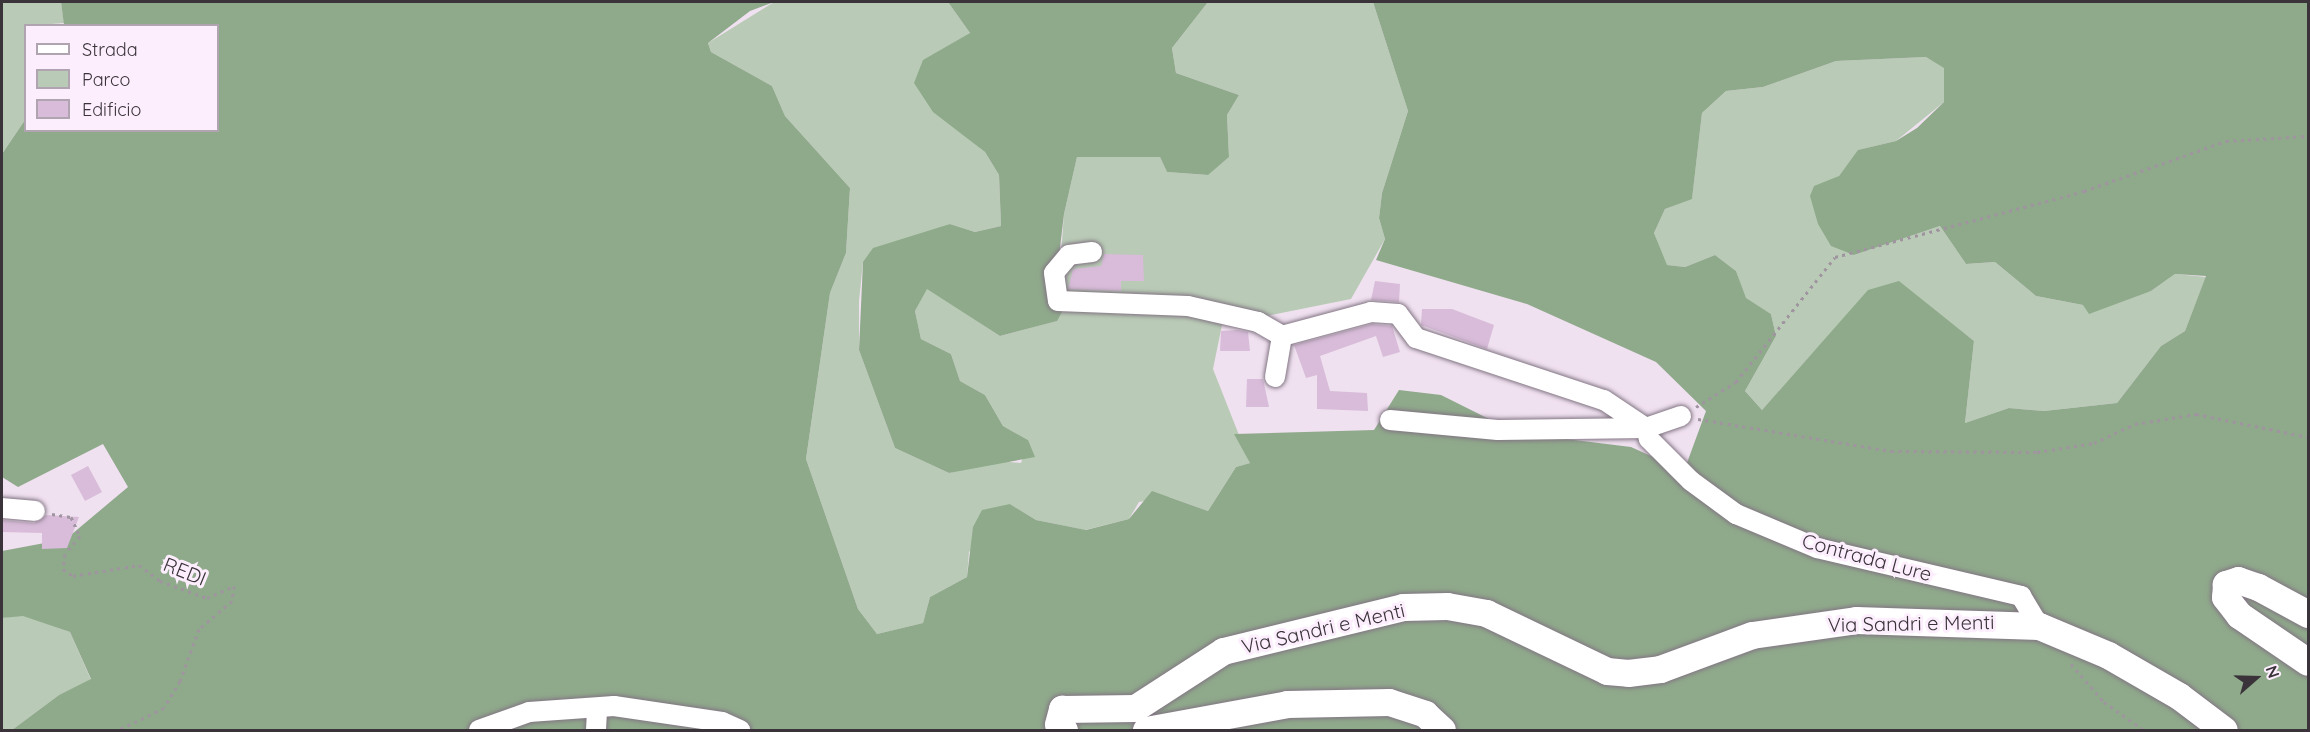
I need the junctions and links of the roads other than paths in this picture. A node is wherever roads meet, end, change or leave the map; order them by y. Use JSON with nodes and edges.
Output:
{"nodes":[{"id":1,"x":1092,"y":252,"type":"dead end"},
{"id":2,"x":1282,"y":336,"type":"junction"},
{"id":3,"x":1275,"y":376,"type":"dead end"},
{"id":4,"x":1681,"y":416,"type":"road end"},
{"id":5,"x":1390,"y":420,"type":"dead end"},
{"id":6,"x":1646,"y":428,"type":"junction"},
{"id":7,"x":2,"y":508,"type":"edge"},
{"id":8,"x":35,"y":511,"type":"road end"},
{"id":9,"x":2308,"y":614,"type":"edge"},
{"id":10,"x":2039,"y":626,"type":"junction"},
{"id":11,"x":2308,"y":662,"type":"edge"},
{"id":12,"x":597,"y":709,"type":"junction"},
{"id":13,"x":479,"y":730,"type":"edge"},
{"id":14,"x":596,"y":730,"type":"edge"},
{"id":15,"x":740,"y":730,"type":"edge"},
{"id":16,"x":1064,"y":730,"type":"edge"},
{"id":17,"x":1146,"y":730,"type":"edge"},
{"id":18,"x":1442,"y":730,"type":"edge"},
{"id":19,"x":2224,"y":730,"type":"edge"}],
"edges":[{"from":1,"to":2,"type":"street"},
{"from":2,"to":3,"type":"street"},
{"from":2,"to":6,"type":"street"},
{"from":4,"to":6,"type":"street"},
{"from":5,"to":6,"type":"street"},
{"from":6,"to":10,"type":"street","name":"Contrada Lure"},
{"from":7,"to":8,"type":"street"},
{"from":9,"to":11,"type":"main road"},
{"from":10,"to":16,"type":"main road","name":"Via Sandri e Menti"},
{"from":10,"to":19,"type":"main road","name":"Via Sandri e Menti"},
{"from":12,"to":13,"type":"street"},
{"from":12,"to":14,"type":"street"},
{"from":12,"to":15,"type":"street"},
{"from":17,"to":18,"type":"main road"}]}
